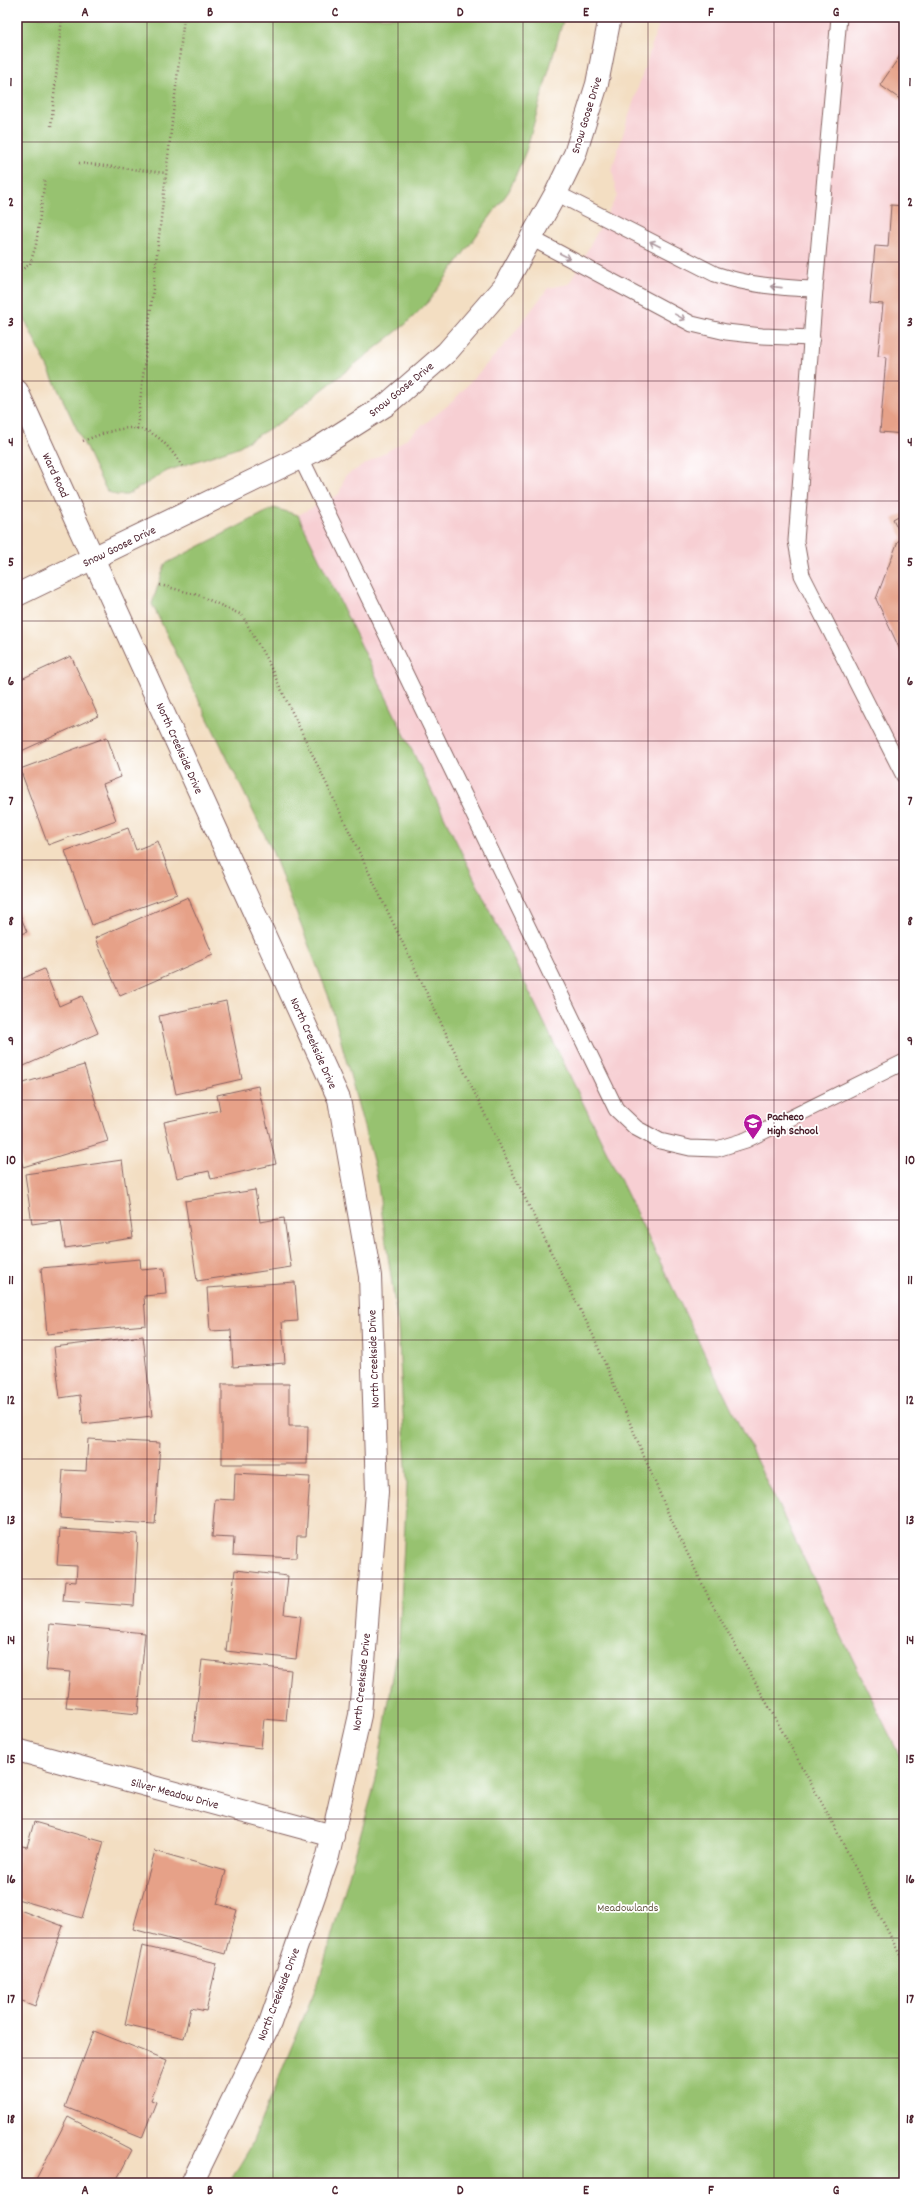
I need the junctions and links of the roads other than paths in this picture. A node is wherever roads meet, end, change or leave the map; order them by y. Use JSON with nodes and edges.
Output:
{"nodes":[{"id":1,"x":610,"y":17,"type":"edge"},
{"id":2,"x":839,"y":17,"type":"edge"},
{"id":3,"x":556,"y":193,"type":"junction"},
{"id":4,"x":530,"y":238,"type":"junction"},
{"id":5,"x":815,"y":289,"type":"junction"},
{"id":6,"x":812,"y":338,"type":"junction"},
{"id":7,"x":17,"y":391,"type":"edge"},
{"id":8,"x":301,"y":458,"type":"junction"},
{"id":9,"x":95,"y":559,"type":"junction"},
{"id":10,"x":17,"y":595,"type":"edge"},
{"id":11,"x":904,"y":776,"type":"edge"},
{"id":12,"x":904,"y":1062,"type":"edge"},
{"id":13,"x":17,"y":1750,"type":"edge"},
{"id":14,"x":332,"y":1836,"type":"junction"},
{"id":15,"x":192,"y":2183,"type":"edge"}],
"edges":[{"from":1,"to":3,"type":"street","name":"Snow Goose Drive"},
{"from":2,"to":5,"type":"lane"},
{"from":3,"to":4,"type":"street","name":"Snow Goose Drive"},
{"from":5,"to":3,"type":"lane","one_way":true},
{"from":4,"to":6,"type":"lane","one_way":true},
{"from":4,"to":8,"type":"street","name":"Snow Goose Drive"},
{"from":5,"to":6,"type":"lane"},
{"from":6,"to":11,"type":"lane"},
{"from":7,"to":9,"type":"street","name":"Ward Road"},
{"from":8,"to":9,"type":"street","name":"Snow Goose Drive"},
{"from":8,"to":12,"type":"lane"},
{"from":9,"to":10,"type":"street","name":"Snow Goose Drive"},
{"from":9,"to":14,"type":"street","name":"North Creekside Drive"},
{"from":13,"to":14,"type":"street","name":"Silver Meadow Drive"},
{"from":14,"to":15,"type":"street","name":"North Creekside Drive"}]}
